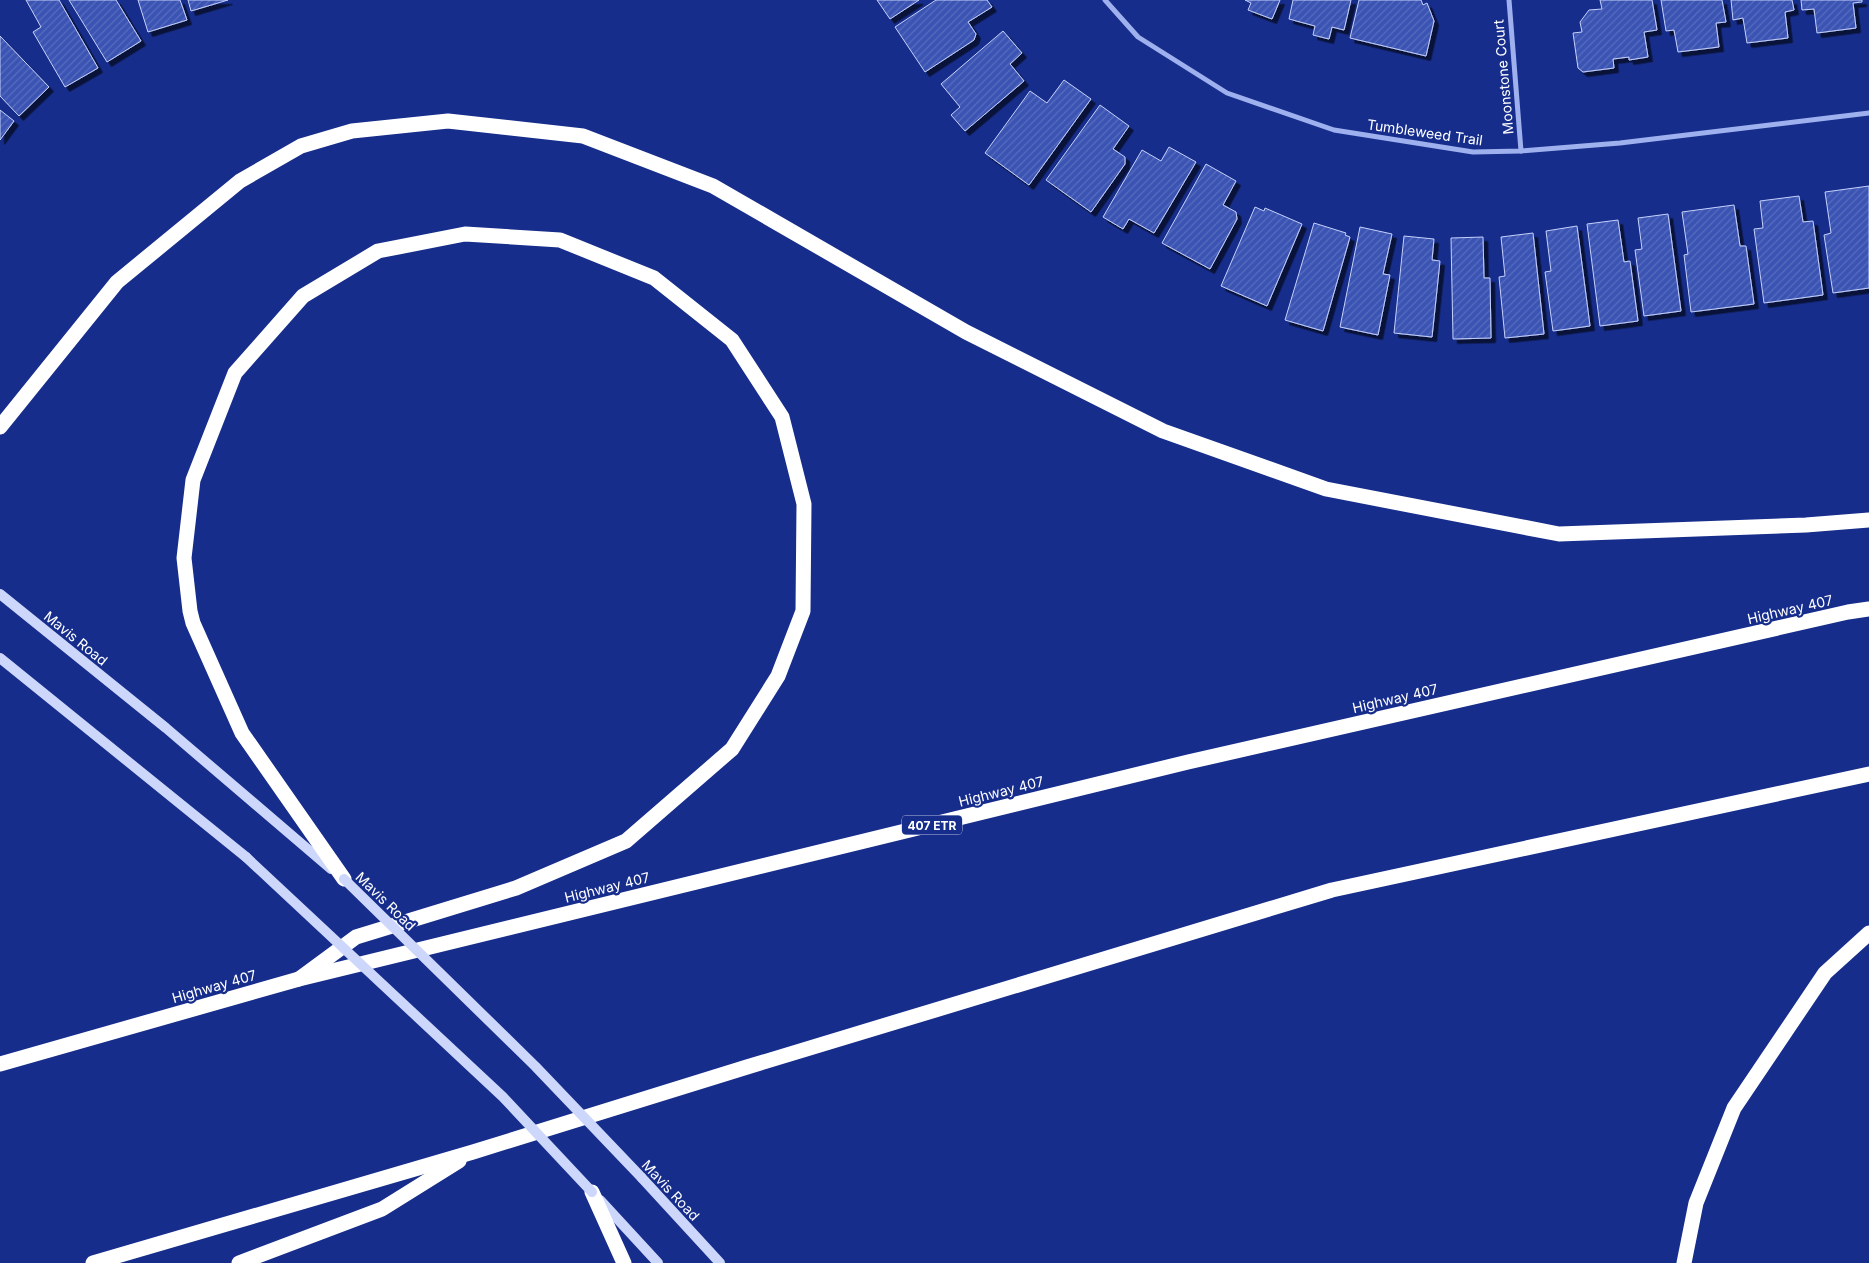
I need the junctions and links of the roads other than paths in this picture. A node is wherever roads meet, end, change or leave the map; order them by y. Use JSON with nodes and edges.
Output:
{"nodes":[{"id":1,"x":1105,"y":0,"type":"edge"},
{"id":2,"x":1508,"y":0,"type":"edge"},
{"id":3,"x":1869,"y":112,"type":"edge"},
{"id":4,"x":1521,"y":152,"type":"junction"},
{"id":5,"x":0,"y":427,"type":"edge"},
{"id":6,"x":1869,"y":520,"type":"edge"},
{"id":7,"x":0,"y":594,"type":"edge"},
{"id":8,"x":1869,"y":609,"type":"edge"},
{"id":9,"x":0,"y":658,"type":"edge"},
{"id":10,"x":1869,"y":774,"type":"edge"},
{"id":11,"x":344,"y":879,"type":"junction"},
{"id":12,"x":1869,"y":933,"type":"edge"},
{"id":13,"x":299,"y":979,"type":"junction"},
{"id":14,"x":0,"y":1064,"type":"edge"},
{"id":15,"x":473,"y":1152,"type":"junction"},
{"id":16,"x":592,"y":1192,"type":"junction"},
{"id":17,"x":92,"y":1263,"type":"edge"},
{"id":18,"x":239,"y":1263,"type":"edge"},
{"id":19,"x":624,"y":1263,"type":"edge"},
{"id":20,"x":658,"y":1263,"type":"edge"},
{"id":21,"x":720,"y":1263,"type":"edge"},
{"id":22,"x":1684,"y":1263,"type":"edge"}],
"edges":[{"from":1,"to":4,"type":"street","name":"Tumbleweed Trail"},
{"from":2,"to":4,"type":"street","name":"Moonstone Court"},
{"from":3,"to":4,"type":"street","name":"Tumbleweed Trail"},
{"from":5,"to":6,"type":"highway"},
{"from":7,"to":11,"type":"main road","name":"Mavis Road"},
{"from":8,"to":13,"type":"highway","name":"Highway 407","number":"407 ETR"},
{"from":9,"to":16,"type":"main road","bridge":true},
{"from":10,"to":15,"type":"highway"},
{"from":11,"to":13,"type":"highway"},
{"from":11,"to":21,"type":"main road","name":"Mavis Road","bridge":true},
{"from":12,"to":22,"type":"highway"},
{"from":13,"to":14,"type":"highway","name":"Highway 407","number":"407 ETR"},
{"from":15,"to":17,"type":"highway"},
{"from":15,"to":18,"type":"highway"},
{"from":16,"to":19,"type":"highway"},
{"from":16,"to":20,"type":"main road"}]}
